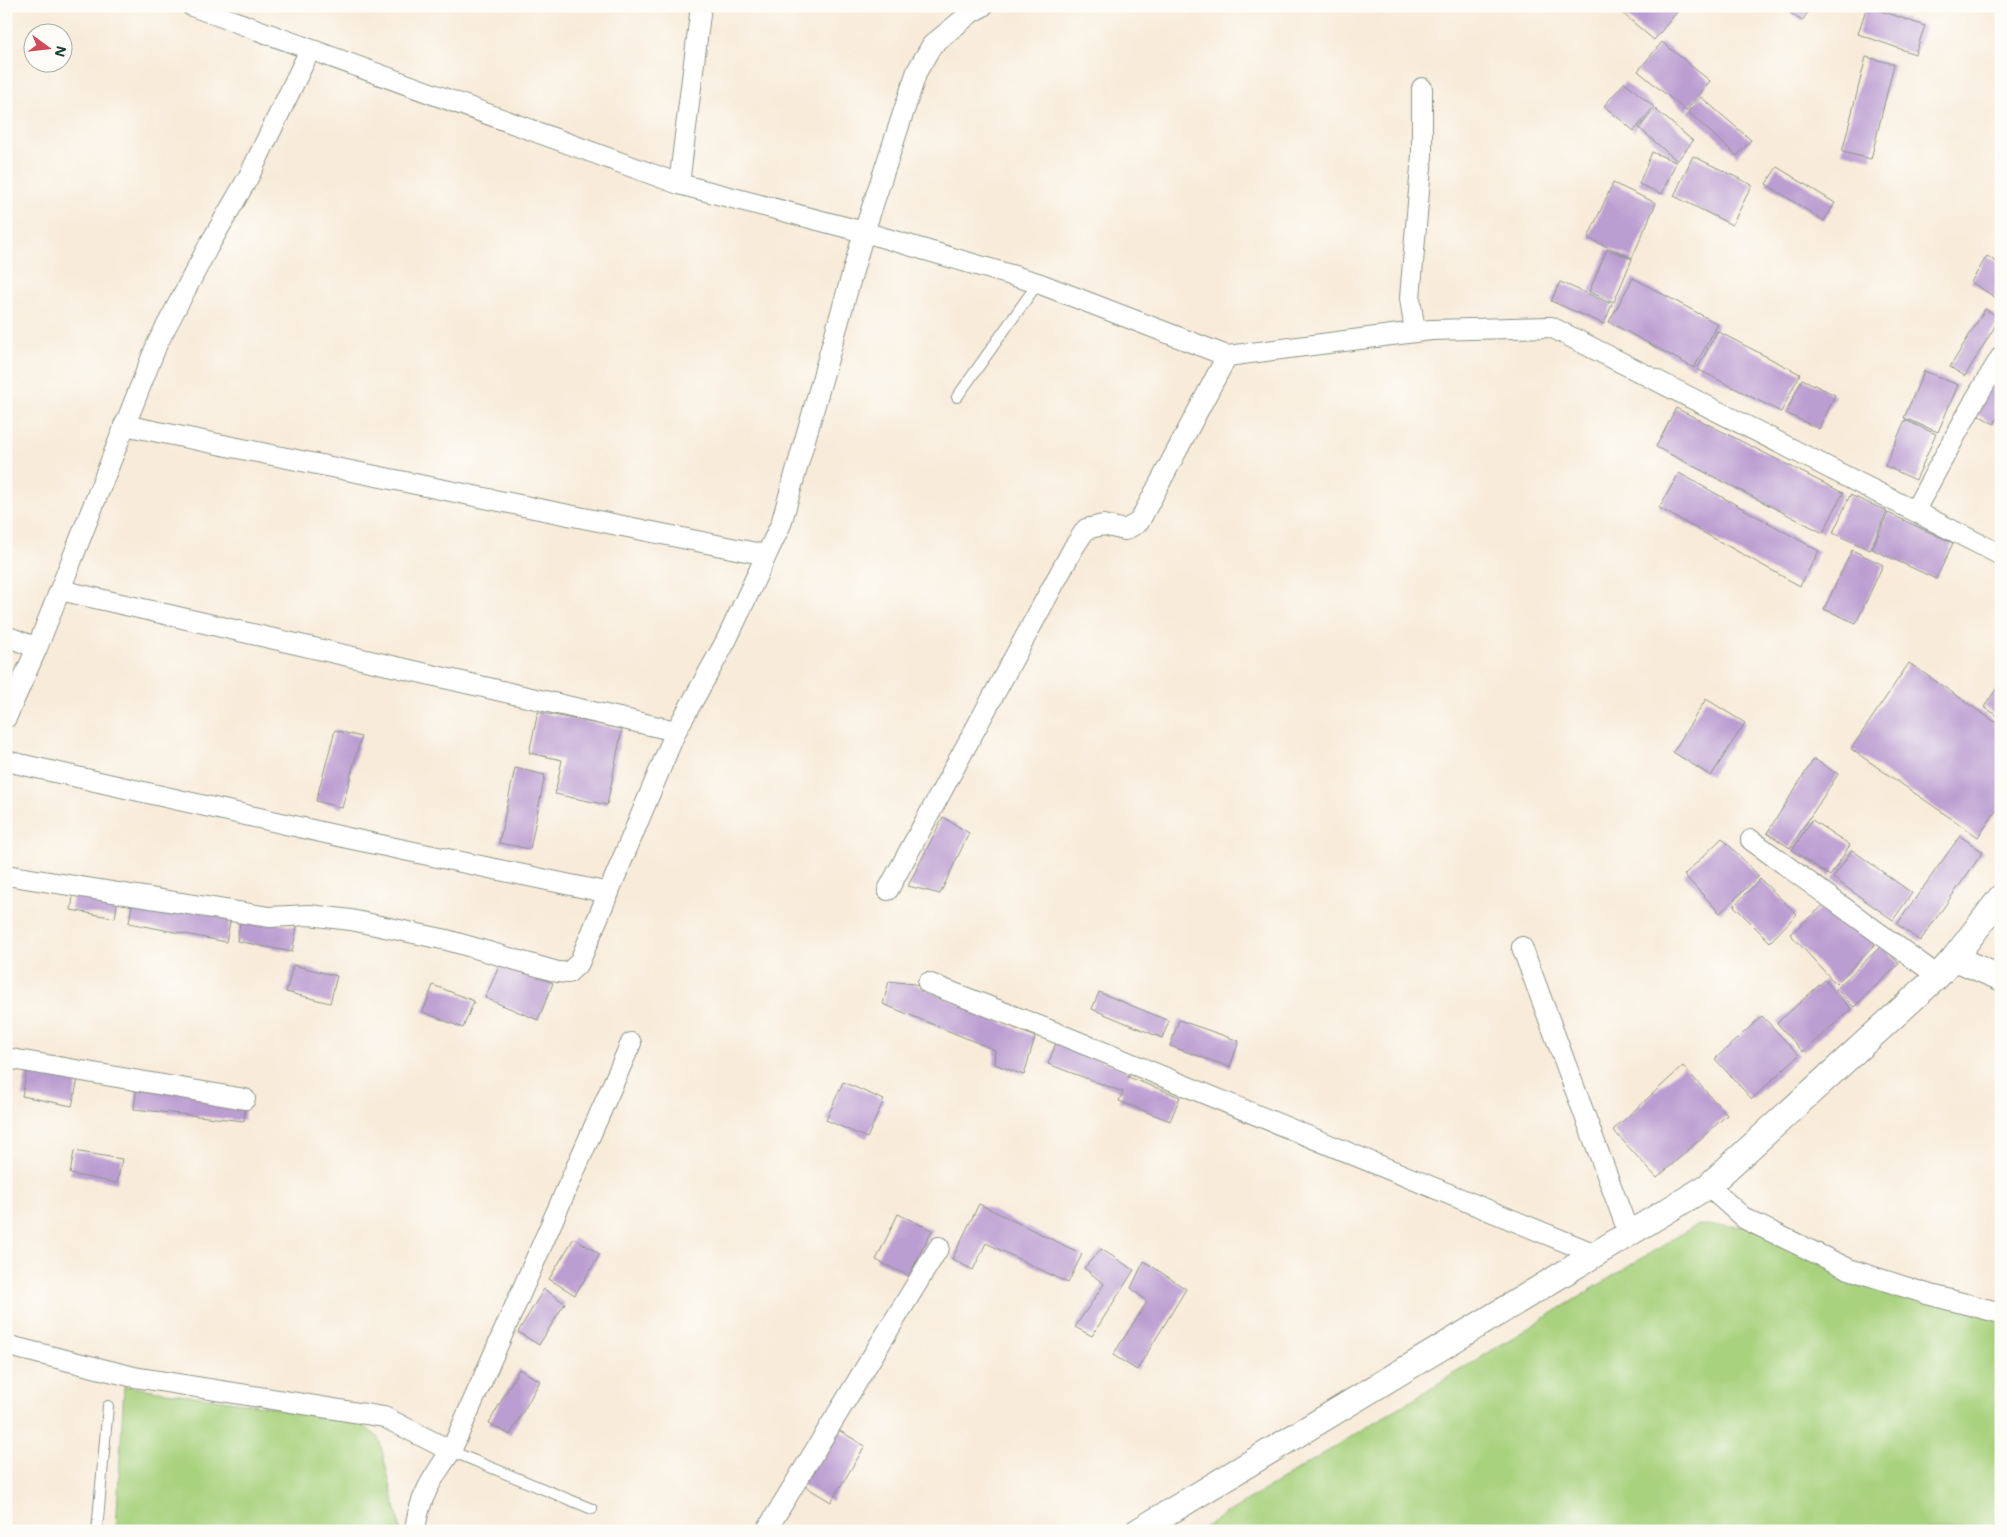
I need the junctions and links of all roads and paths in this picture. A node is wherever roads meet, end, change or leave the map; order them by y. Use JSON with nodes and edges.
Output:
{"nodes":[{"id":1,"x":192,"y":6,"type":"edge"},
{"id":2,"x":701,"y":6,"type":"edge"},
{"id":3,"x":983,"y":6,"type":"edge"},
{"id":4,"x":310,"y":50,"type":"junction"},
{"id":5,"x":1422,"y":88,"type":"dead end"},
{"id":6,"x":679,"y":184,"type":"junction"},
{"id":7,"x":864,"y":232,"type":"junction"},
{"id":8,"x":1038,"y":283,"type":"junction"},
{"id":9,"x":1415,"y":332,"type":"junction"},
{"id":10,"x":1227,"y":356,"type":"junction"},
{"id":11,"x":2001,"y":357,"type":"edge"},
{"id":12,"x":957,"y":397,"type":"dead end"},
{"id":13,"x":124,"y":425,"type":"junction"},
{"id":14,"x":1916,"y":510,"type":"junction"},
{"id":15,"x":766,"y":555,"type":"junction"},
{"id":16,"x":2001,"y":555,"type":"edge"},
{"id":17,"x":60,"y":590,"type":"junction"},
{"id":18,"x":6,"y":636,"type":"edge"},
{"id":19,"x":37,"y":648,"type":"junction"},
{"id":20,"x":6,"y":718,"type":"edge"},
{"id":21,"x":676,"y":731,"type":"junction"},
{"id":22,"x":6,"y":761,"type":"edge"},
{"id":23,"x":1751,"y":840,"type":"dead end"},
{"id":24,"x":6,"y":875,"type":"edge"},
{"id":25,"x":888,"y":890,"type":"dead end"},
{"id":26,"x":609,"y":894,"type":"junction"},
{"id":27,"x":2001,"y":896,"type":"edge"},
{"id":28,"x":1522,"y":947,"type":"dead end"},
{"id":29,"x":1954,"y":958,"type":"junction"},
{"id":30,"x":1938,"y":976,"type":"junction"},
{"id":31,"x":2001,"y":978,"type":"edge"},
{"id":32,"x":928,"y":983,"type":"dead end"},
{"id":33,"x":631,"y":1043,"type":"dead end"},
{"id":34,"x":6,"y":1058,"type":"edge"},
{"id":35,"x":245,"y":1099,"type":"dead end"},
{"id":36,"x":1708,"y":1186,"type":"junction"},
{"id":37,"x":1629,"y":1234,"type":"junction"},
{"id":38,"x":939,"y":1247,"type":"dead end"},
{"id":39,"x":1595,"y":1254,"type":"junction"},
{"id":40,"x":2001,"y":1313,"type":"edge"},
{"id":41,"x":13,"y":1347,"type":"dead end"},
{"id":42,"x":108,"y":1406,"type":"dead end"},
{"id":43,"x":451,"y":1451,"type":"junction"},
{"id":44,"x":592,"y":1509,"type":"dead end"},
{"id":45,"x":97,"y":1531,"type":"edge"},
{"id":46,"x":415,"y":1531,"type":"edge"},
{"id":47,"x":766,"y":1531,"type":"edge"},
{"id":48,"x":1138,"y":1531,"type":"edge"}],
"edges":[{"from":1,"to":4,"type":"street"},
{"from":2,"to":6,"type":"street"},
{"from":3,"to":7,"type":"street"},
{"from":4,"to":6,"type":"street"},
{"from":4,"to":13,"type":"street"},
{"from":5,"to":9,"type":"street"},
{"from":6,"to":7,"type":"street"},
{"from":7,"to":8,"type":"street"},
{"from":7,"to":15,"type":"street"},
{"from":8,"to":10,"type":"street"},
{"from":8,"to":12,"type":"lane"},
{"from":9,"to":10,"type":"street"},
{"from":9,"to":14,"type":"street"},
{"from":10,"to":25,"type":"street"},
{"from":11,"to":14,"type":"street"},
{"from":13,"to":15,"type":"street"},
{"from":13,"to":17,"type":"street"},
{"from":14,"to":16,"type":"street"},
{"from":15,"to":21,"type":"street"},
{"from":17,"to":19,"type":"street"},
{"from":17,"to":21,"type":"street"},
{"from":18,"to":19,"type":"street"},
{"from":19,"to":20,"type":"street"},
{"from":21,"to":26,"type":"street"},
{"from":22,"to":26,"type":"street"},
{"from":23,"to":30,"type":"street"},
{"from":24,"to":26,"type":"street"},
{"from":27,"to":29,"type":"street"},
{"from":28,"to":37,"type":"street"},
{"from":29,"to":30,"type":"street"},
{"from":29,"to":31,"type":"street"},
{"from":30,"to":36,"type":"street"},
{"from":32,"to":39,"type":"street"},
{"from":33,"to":43,"type":"street"},
{"from":34,"to":35,"type":"street"},
{"from":36,"to":37,"type":"street"},
{"from":36,"to":40,"type":"street"},
{"from":37,"to":39,"type":"street"},
{"from":38,"to":47,"type":"street"},
{"from":39,"to":48,"type":"street"},
{"from":41,"to":43,"type":"street"},
{"from":42,"to":45,"type":"lane"},
{"from":43,"to":44,"type":"lane"},
{"from":43,"to":46,"type":"street"}]}
